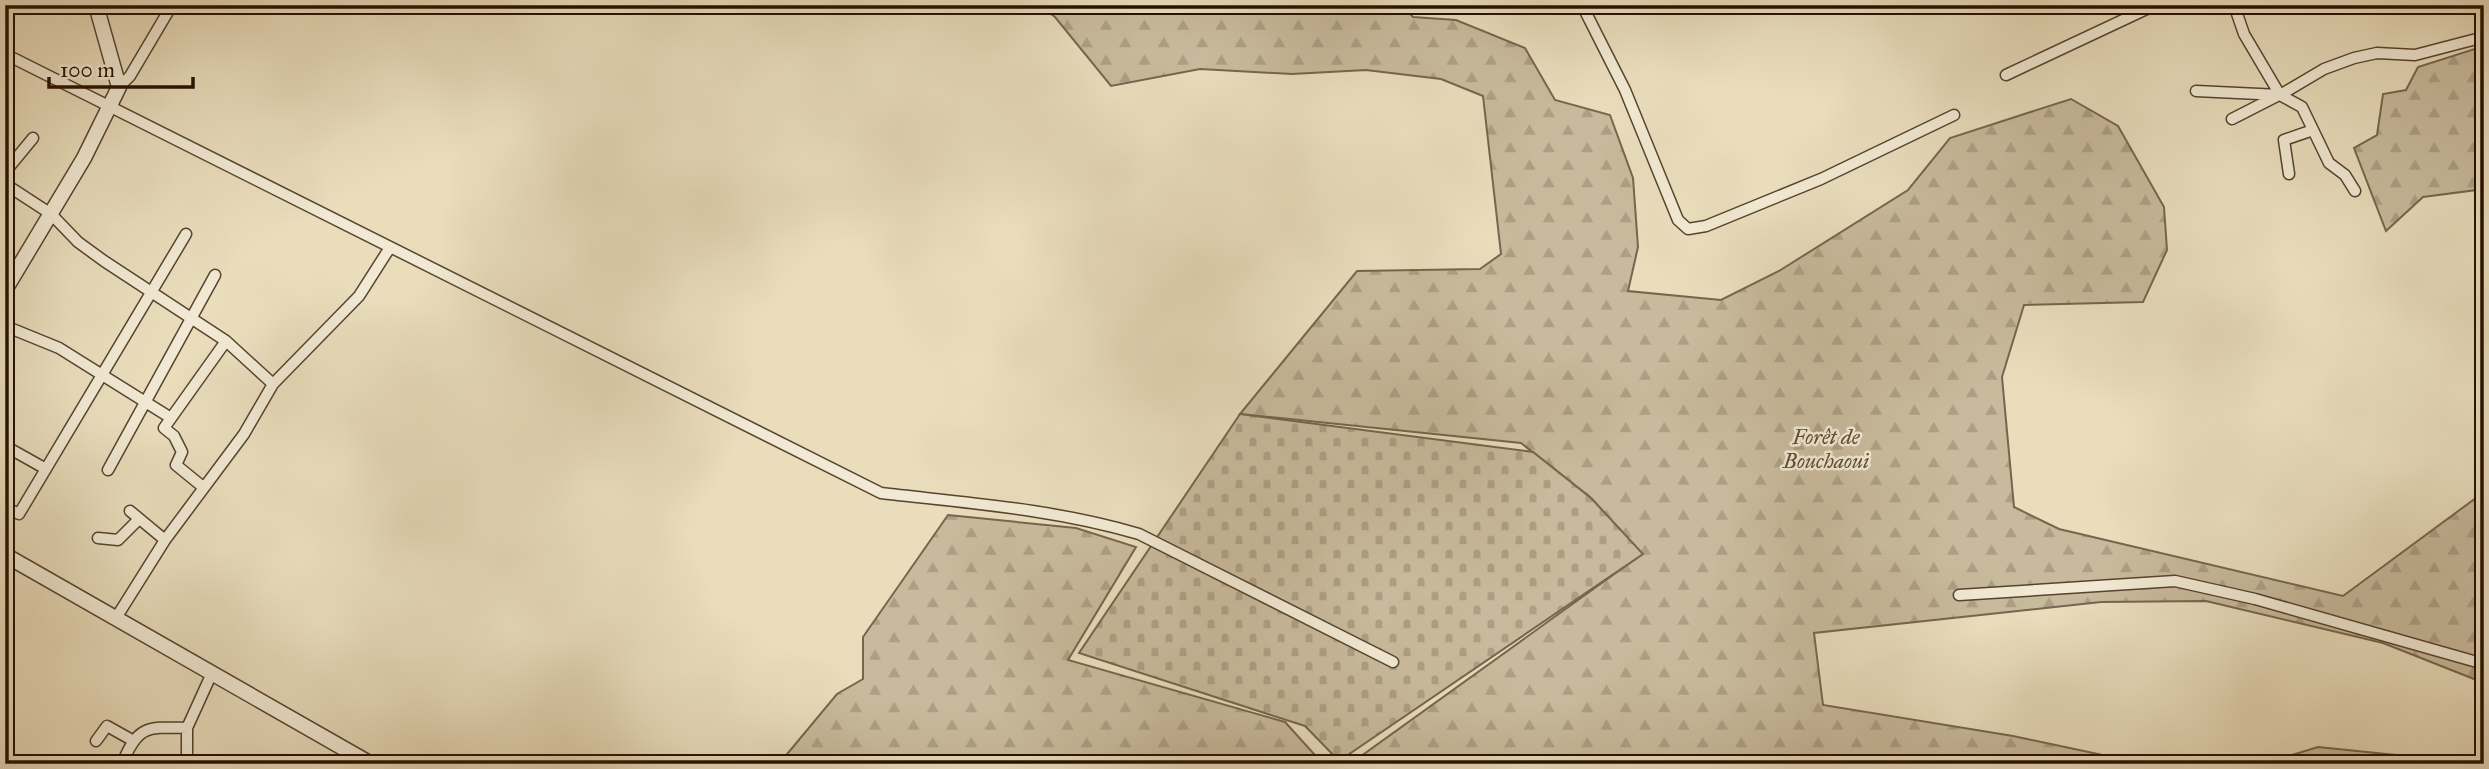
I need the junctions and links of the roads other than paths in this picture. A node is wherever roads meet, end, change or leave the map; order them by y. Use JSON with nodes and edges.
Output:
{"nodes":[{"id":1,"x":96,"y":5,"type":"edge"},
{"id":2,"x":172,"y":5,"type":"edge"},
{"id":3,"x":1581,"y":5,"type":"edge"},
{"id":4,"x":2155,"y":5,"type":"edge"},
{"id":5,"x":2234,"y":5,"type":"edge"},
{"id":6,"x":2484,"y":37,"type":"edge"},
{"id":7,"x":5,"y":54,"type":"edge"},
{"id":8,"x":2006,"y":75,"type":"dead end"},
{"id":9,"x":119,"y":87,"type":"junction"},
{"id":10,"x":2196,"y":91,"type":"dead end"},
{"id":11,"x":2280,"y":95,"type":"junction"},
{"id":12,"x":111,"y":106,"type":"junction"},
{"id":13,"x":1954,"y":116,"type":"dead end"},
{"id":14,"x":2232,"y":119,"type":"dead end"},
{"id":15,"x":2313,"y":130,"type":"junction"},
{"id":16,"x":33,"y":138,"type":"dead end"},
{"id":17,"x":5,"y":172,"type":"edge"},
{"id":18,"x":2288,"y":174,"type":"dead end"},
{"id":19,"x":5,"y":184,"type":"edge"},
{"id":20,"x":2356,"y":191,"type":"dead end"},
{"id":21,"x":51,"y":214,"type":"junction"},
{"id":22,"x":186,"y":234,"type":"dead end"},
{"id":23,"x":390,"y":249,"type":"junction"},
{"id":24,"x":215,"y":275,"type":"dead end"},
{"id":25,"x":5,"y":290,"type":"edge"},
{"id":26,"x":152,"y":291,"type":"junction"},
{"id":27,"x":192,"y":316,"type":"junction"},
{"id":28,"x":5,"y":326,"type":"edge"},
{"id":29,"x":226,"y":341,"type":"junction"},
{"id":30,"x":101,"y":376,"type":"junction"},
{"id":31,"x":272,"y":384,"type":"junction"},
{"id":32,"x":145,"y":402,"type":"junction"},
{"id":33,"x":171,"y":418,"type":"junction"},
{"id":34,"x":5,"y":446,"type":"edge"},
{"id":35,"x":46,"y":469,"type":"junction"},
{"id":36,"x":108,"y":470,"type":"dead end"},
{"id":37,"x":203,"y":487,"type":"junction"},
{"id":38,"x":5,"y":507,"type":"edge"},
{"id":39,"x":130,"y":510,"type":"dead end"},
{"id":40,"x":138,"y":520,"type":"junction"},
{"id":41,"x":98,"y":538,"type":"dead end"},
{"id":42,"x":165,"y":540,"type":"junction"},
{"id":43,"x":5,"y":555,"type":"edge"},
{"id":44,"x":1959,"y":595,"type":"dead end"},
{"id":45,"x":116,"y":618,"type":"junction"},
{"id":46,"x":1393,"y":662,"type":"dead end"},
{"id":47,"x":2484,"y":664,"type":"edge"},
{"id":48,"x":212,"y":673,"type":"junction"},
{"id":49,"x":187,"y":728,"type":"junction"},
{"id":50,"x":132,"y":740,"type":"junction"},
{"id":51,"x":96,"y":741,"type":"dead end"},
{"id":52,"x":122,"y":764,"type":"edge"},
{"id":53,"x":187,"y":764,"type":"edge"},
{"id":54,"x":371,"y":764,"type":"edge"}],
"edges":[{"from":1,"to":9,"type":"street"},
{"from":2,"to":9,"type":"street"},
{"from":3,"to":13,"type":"street"},
{"from":4,"to":8,"type":"street"},
{"from":5,"to":11,"type":"street"},
{"from":6,"to":11,"type":"street"},
{"from":7,"to":12,"type":"street"},
{"from":9,"to":12,"type":"street"},
{"from":10,"to":11,"type":"street"},
{"from":11,"to":14,"type":"street"},
{"from":11,"to":15,"type":"street"},
{"from":12,"to":21,"type":"street"},
{"from":12,"to":23,"type":"street"},
{"from":15,"to":18,"type":"street"},
{"from":15,"to":20,"type":"street"},
{"from":16,"to":17,"type":"street"},
{"from":19,"to":21,"type":"street"},
{"from":21,"to":25,"type":"street"},
{"from":21,"to":26,"type":"street"},
{"from":22,"to":26,"type":"street"},
{"from":23,"to":31,"type":"street"},
{"from":23,"to":46,"type":"street"},
{"from":24,"to":27,"type":"street"},
{"from":26,"to":27,"type":"street"},
{"from":26,"to":30,"type":"street"},
{"from":27,"to":29,"type":"street"},
{"from":27,"to":32,"type":"street"},
{"from":28,"to":30,"type":"street"},
{"from":29,"to":31,"type":"street"},
{"from":29,"to":33,"type":"street"},
{"from":30,"to":32,"type":"street"},
{"from":30,"to":35,"type":"street"},
{"from":31,"to":37,"type":"street"},
{"from":32,"to":33,"type":"street"},
{"from":32,"to":36,"type":"street"},
{"from":33,"to":37,"type":"street"},
{"from":34,"to":35,"type":"street"},
{"from":35,"to":38,"type":"street"},
{"from":37,"to":42,"type":"street"},
{"from":39,"to":40,"type":"street"},
{"from":40,"to":41,"type":"street"},
{"from":40,"to":42,"type":"street"},
{"from":42,"to":45,"type":"street"},
{"from":43,"to":45,"type":"street"},
{"from":44,"to":47,"type":"street"},
{"from":45,"to":48,"type":"street"},
{"from":48,"to":49,"type":"street"},
{"from":48,"to":54,"type":"street"},
{"from":49,"to":50,"type":"street"},
{"from":49,"to":53,"type":"street"},
{"from":50,"to":51,"type":"street"},
{"from":50,"to":52,"type":"street"}]}
